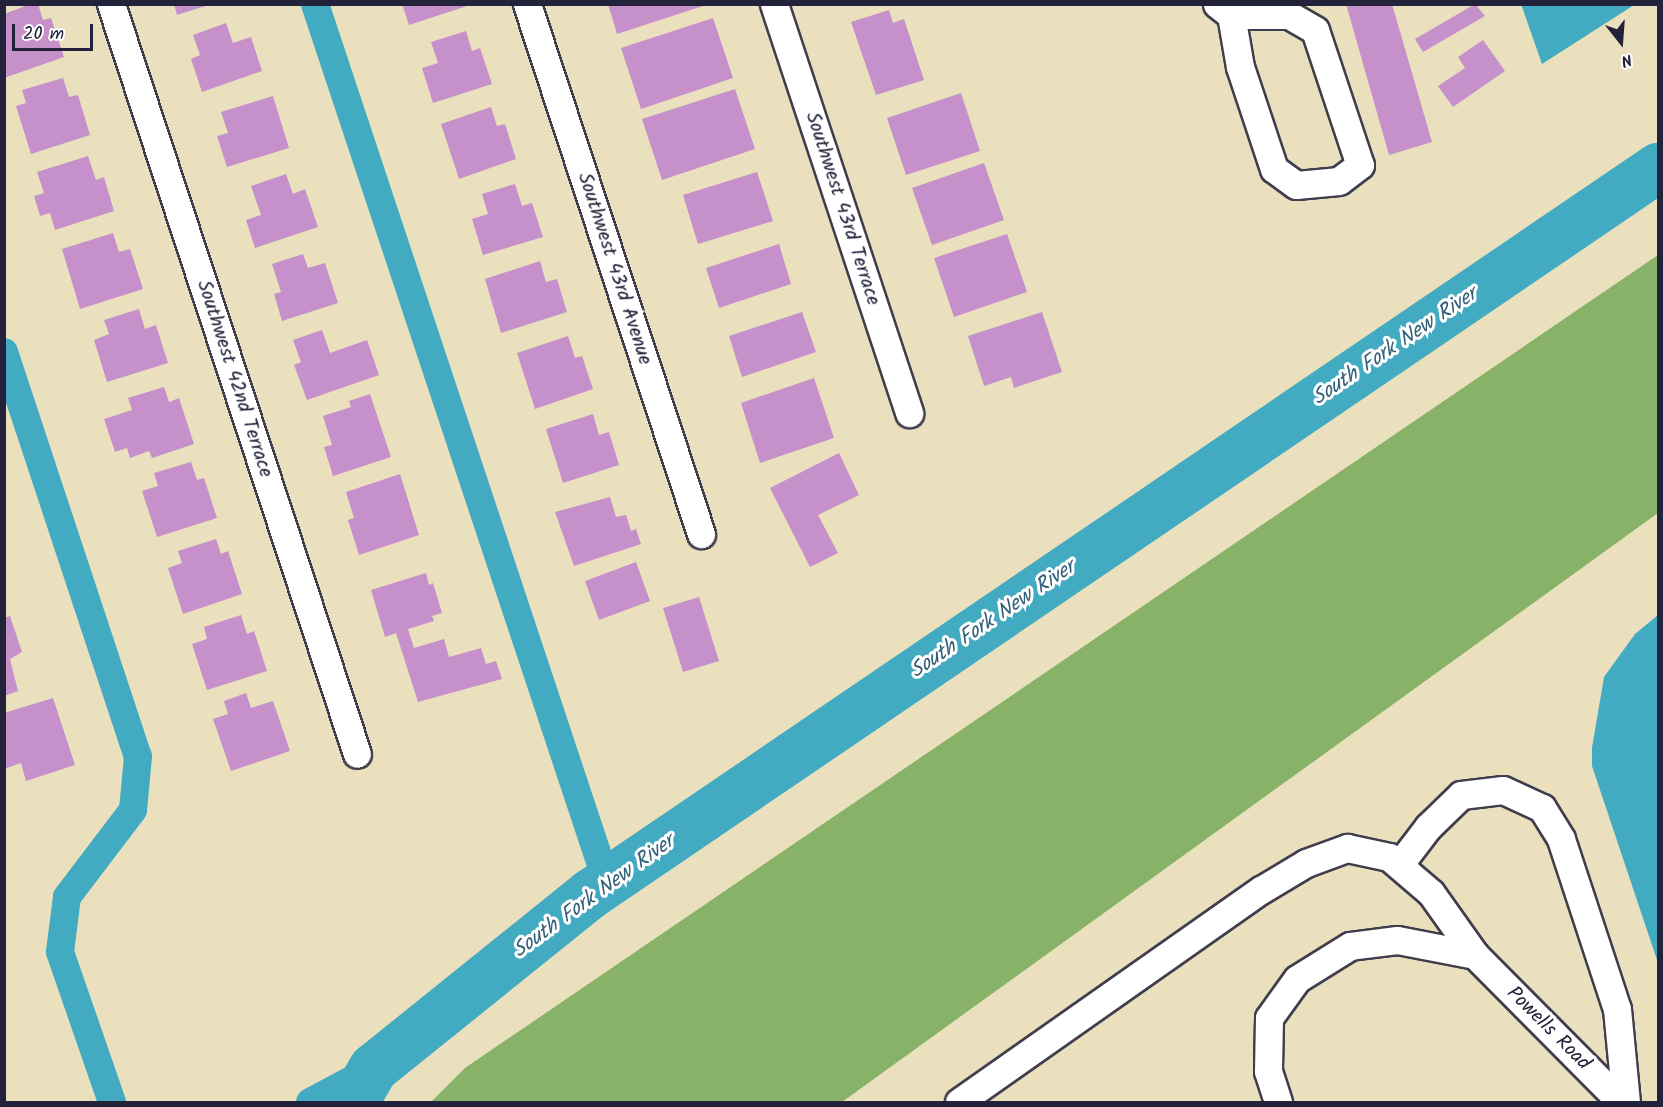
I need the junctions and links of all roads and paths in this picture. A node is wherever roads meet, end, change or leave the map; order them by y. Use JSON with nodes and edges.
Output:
{"nodes":[{"id":1,"x":111,"y":4,"type":"edge"},
{"id":2,"x":527,"y":4,"type":"edge"},
{"id":3,"x":774,"y":4,"type":"edge"},
{"id":4,"x":1224,"y":10,"type":"edge"},
{"id":5,"x":909,"y":413,"type":"dead end"},
{"id":6,"x":701,"y":534,"type":"dead end"},
{"id":7,"x":357,"y":754,"type":"dead end"},
{"id":8,"x":1398,"y":866,"type":"junction"},
{"id":9,"x":1475,"y":955,"type":"junction"},
{"id":10,"x":958,"y":1102,"type":"edge"},
{"id":11,"x":1278,"y":1102,"type":"edge"},
{"id":12,"x":1621,"y":1102,"type":"edge"},
{"id":13,"x":1626,"y":1102,"type":"edge"}],
"edges":[{"from":1,"to":7,"type":"street","name":"Southwest 42nd Terrace"},
{"from":2,"to":6,"type":"street","name":"Southwest 43rd Avenue"},
{"from":3,"to":5,"type":"street","name":"Southwest 43rd Terrace"},
{"from":4,"to":4,"type":"street"},
{"from":8,"to":9,"type":"street","name":"Powells Road"},
{"from":8,"to":10,"type":"street","name":"Powells Road"},
{"from":8,"to":13,"type":"street"},
{"from":9,"to":11,"type":"street"},
{"from":9,"to":12,"type":"street","name":"Powells Road"}]}
